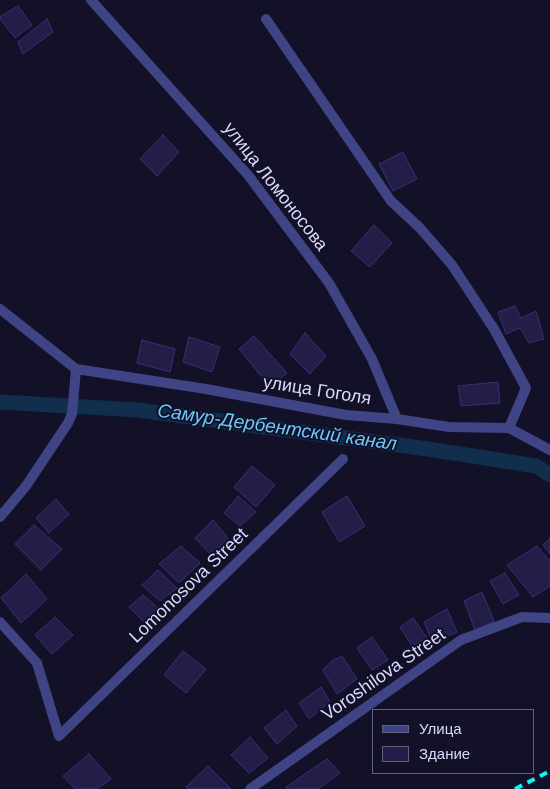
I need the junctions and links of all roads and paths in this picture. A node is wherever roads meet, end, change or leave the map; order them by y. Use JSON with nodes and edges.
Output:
{"nodes":[{"id":1,"x":91,"y":0,"type":"edge"},
{"id":2,"x":266,"y":19,"type":"dead end"},
{"id":3,"x":0,"y":309,"type":"edge"},
{"id":4,"x":76,"y":369,"type":"junction"},
{"id":5,"x":397,"y":419,"type":"junction"},
{"id":6,"x":509,"y":428,"type":"junction"},
{"id":7,"x":550,"y":450,"type":"edge"},
{"id":8,"x":343,"y":459,"type":"dead end"},
{"id":9,"x":0,"y":517,"type":"edge"},
{"id":10,"x":550,"y":618,"type":"edge"},
{"id":11,"x":0,"y":622,"type":"edge"},
{"id":12,"x":250,"y":789,"type":"edge"}],
"edges":[{"from":1,"to":5,"type":"street","name":"улица Ломоносова"},
{"from":2,"to":6,"type":"street"},
{"from":3,"to":4,"type":"street"},
{"from":4,"to":5,"type":"street","name":"улица Гоголя"},
{"from":4,"to":9,"type":"street"},
{"from":5,"to":6,"type":"street","name":"улица Гоголя"},
{"from":6,"to":7,"type":"street","name":"улица Гоголя"},
{"from":8,"to":11,"type":"street","name":"Lomonosova Street"},
{"from":10,"to":12,"type":"street","name":"Voroshilova Street"}]}
